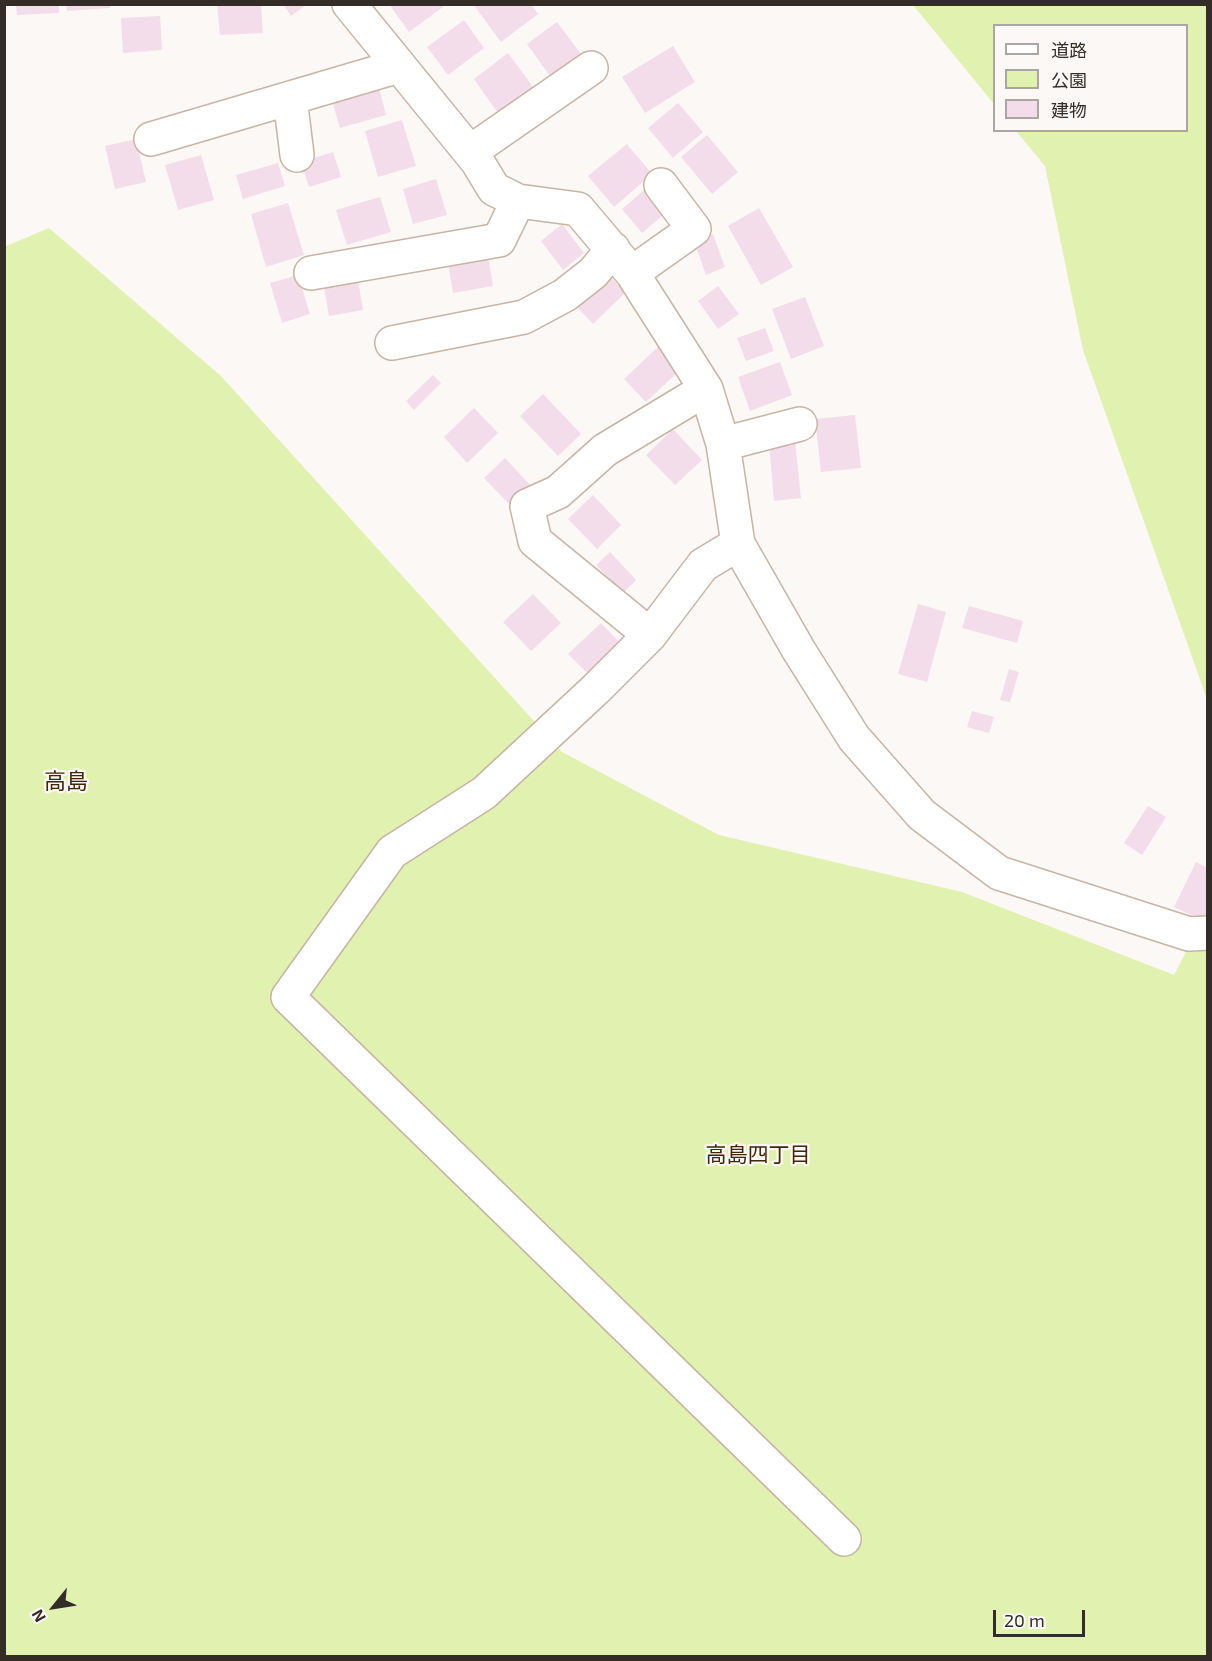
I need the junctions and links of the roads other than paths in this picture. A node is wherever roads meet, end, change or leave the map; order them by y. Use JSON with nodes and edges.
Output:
{"nodes":[{"id":1,"x":349,"y":4,"type":"edge"},
{"id":2,"x":399,"y":66,"type":"junction"},
{"id":3,"x":591,"y":68,"type":"dead end"},
{"id":4,"x":290,"y":98,"type":"junction"},
{"id":5,"x":151,"y":139,"type":"dead end"},
{"id":6,"x":470,"y":152,"type":"junction"},
{"id":7,"x":297,"y":155,"type":"dead end"},
{"id":8,"x":661,"y":185,"type":"dead end"},
{"id":9,"x":519,"y":201,"type":"junction"},
{"id":10,"x":622,"y":261,"type":"junction"},
{"id":11,"x":311,"y":273,"type":"dead end"},
{"id":12,"x":392,"y":343,"type":"dead end"},
{"id":13,"x":706,"y":389,"type":"junction"},
{"id":14,"x":800,"y":424,"type":"dead end"},
{"id":15,"x":723,"y":444,"type":"junction"},
{"id":16,"x":738,"y":544,"type":"junction"},
{"id":17,"x":650,"y":635,"type":"junction"},
{"id":18,"x":1208,"y":933,"type":"edge"},
{"id":19,"x":844,"y":1539,"type":"dead end"}],
"edges":[{"from":1,"to":2,"type":"street"},
{"from":2,"to":4,"type":"street"},
{"from":2,"to":6,"type":"street"},
{"from":3,"to":6,"type":"street"},
{"from":4,"to":5,"type":"street"},
{"from":4,"to":7,"type":"street"},
{"from":6,"to":9,"type":"street"},
{"from":8,"to":10,"type":"street"},
{"from":9,"to":10,"type":"street"},
{"from":9,"to":11,"type":"street"},
{"from":10,"to":12,"type":"street"},
{"from":10,"to":13,"type":"street"},
{"from":13,"to":15,"type":"street"},
{"from":13,"to":17,"type":"street"},
{"from":14,"to":15,"type":"street"},
{"from":15,"to":16,"type":"street"},
{"from":16,"to":17,"type":"street"},
{"from":16,"to":18,"type":"street"},
{"from":17,"to":19,"type":"street"}]}
